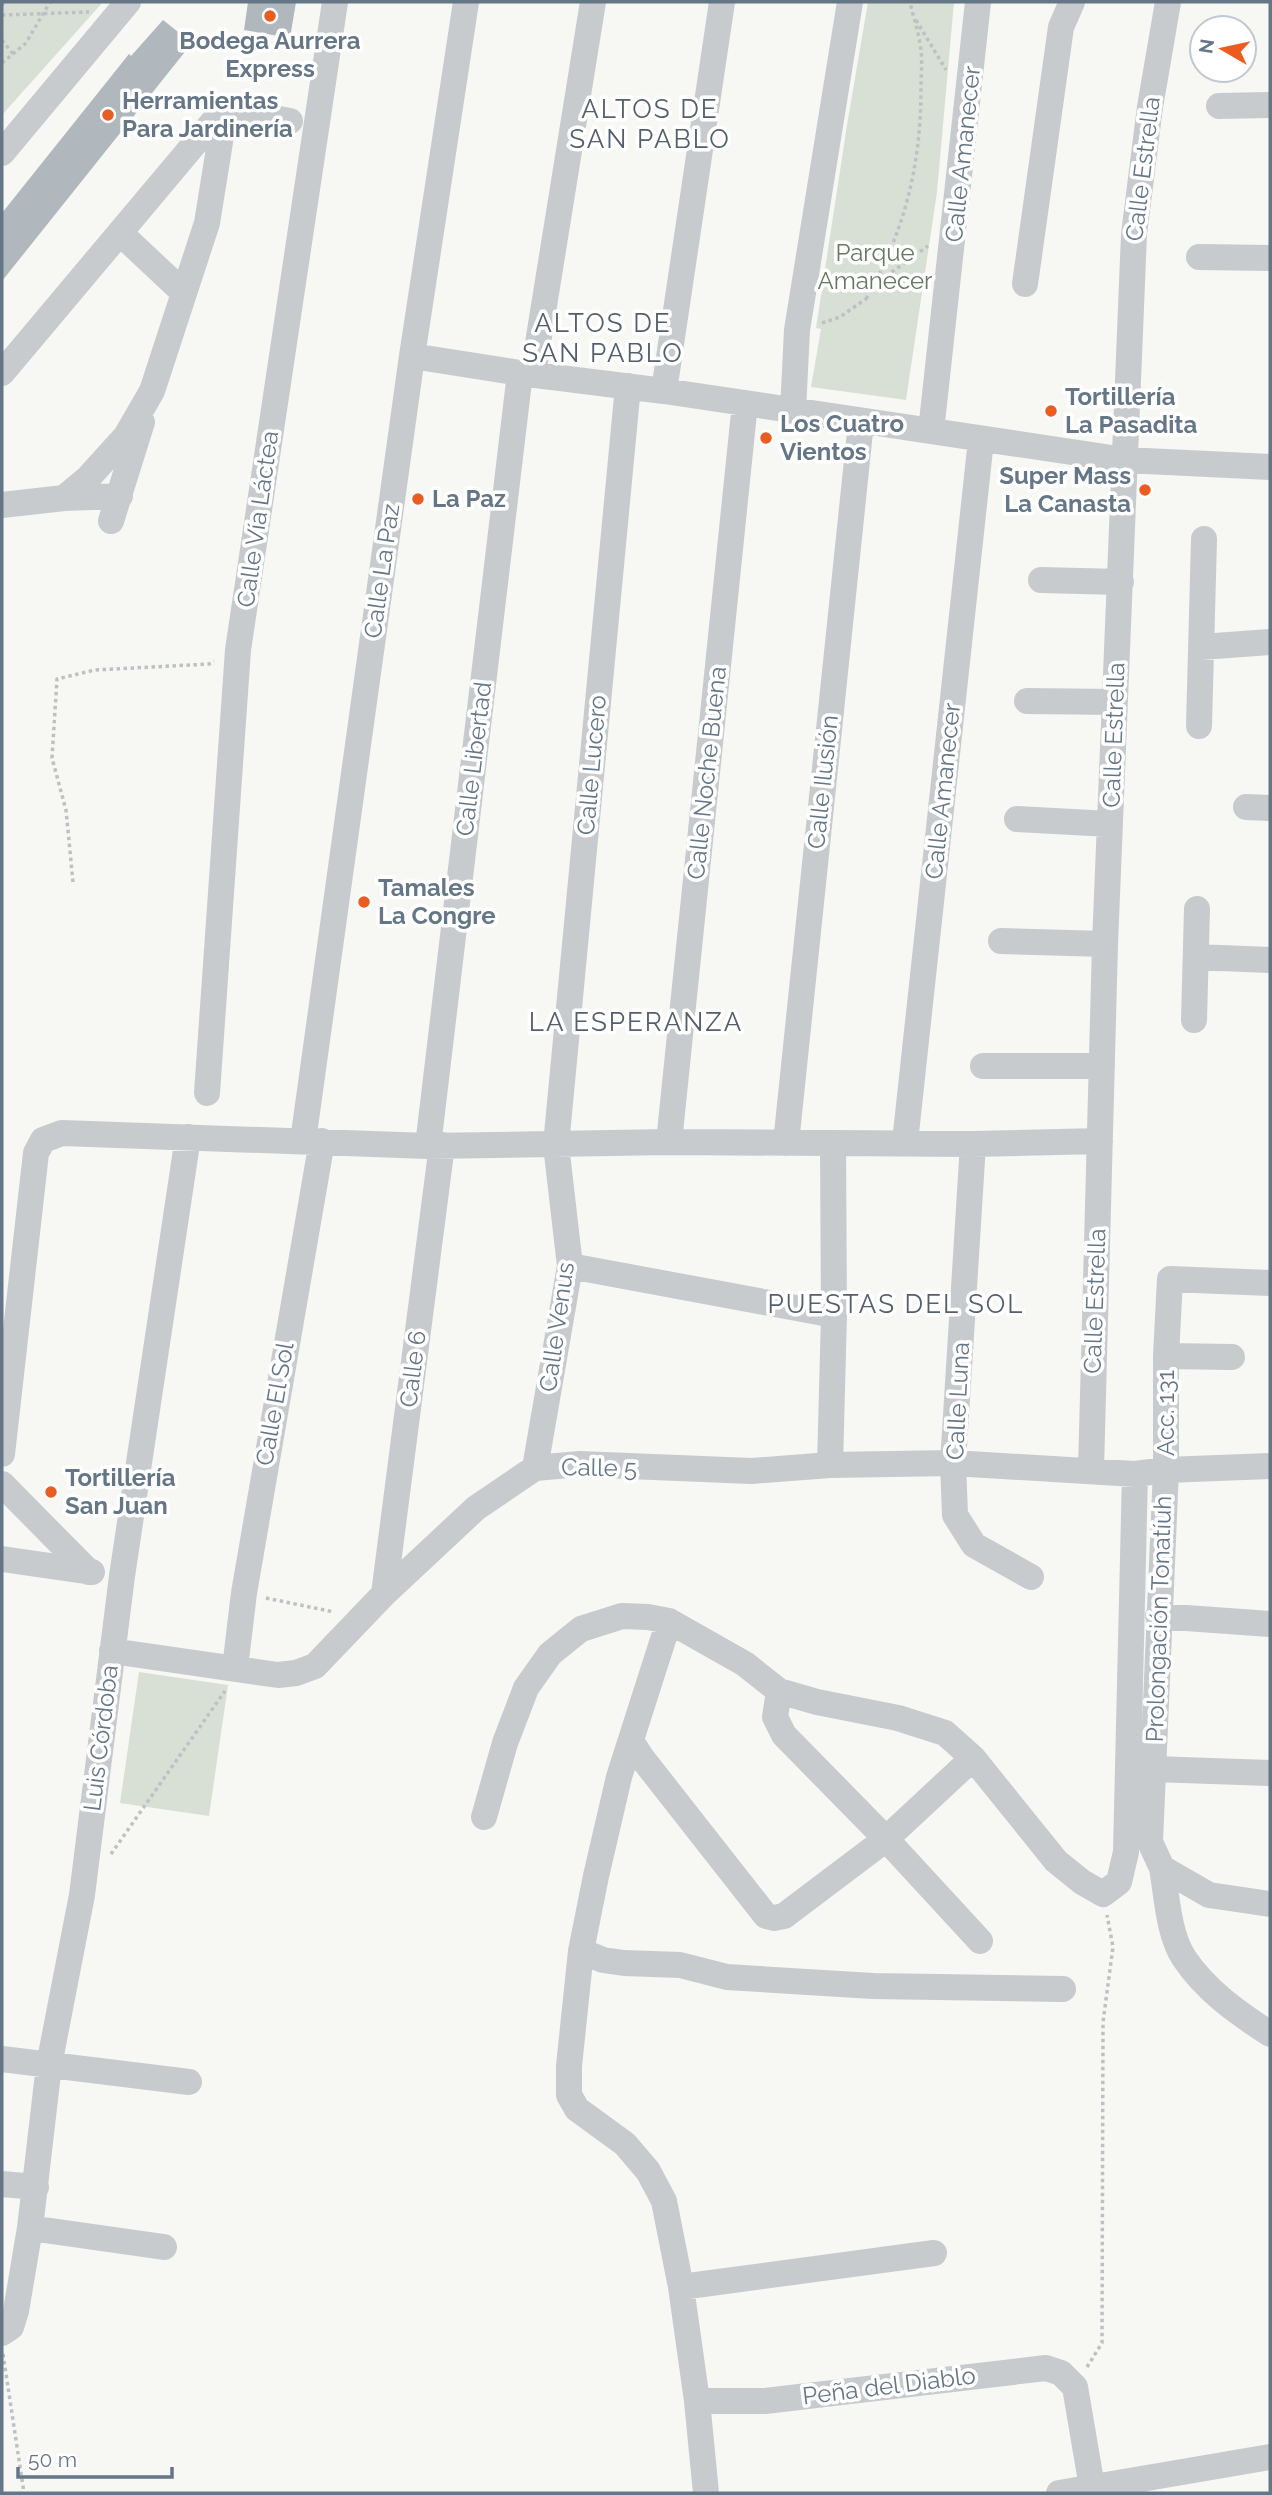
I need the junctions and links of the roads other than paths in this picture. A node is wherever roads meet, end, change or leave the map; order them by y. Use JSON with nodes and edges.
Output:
{"nodes":[{"id":1,"x":128,"y":2,"type":"edge"},
{"id":2,"x":335,"y":2,"type":"edge"},
{"id":3,"x":466,"y":2,"type":"edge"},
{"id":4,"x":593,"y":2,"type":"edge"},
{"id":5,"x":722,"y":2,"type":"edge"},
{"id":6,"x":850,"y":2,"type":"edge"},
{"id":7,"x":978,"y":2,"type":"edge"},
{"id":8,"x":1072,"y":2,"type":"edge"},
{"id":9,"x":1168,"y":2,"type":"edge"},
{"id":10,"x":1270,"y":105,"type":"edge"},
{"id":11,"x":1219,"y":106,"type":"dead end"},
{"id":12,"x":217,"y":117,"type":"junction"},
{"id":13,"x":290,"y":121,"type":"dead end"},
{"id":14,"x":2,"y":153,"type":"edge"},
{"id":15,"x":120,"y":233,"type":"junction"},
{"id":16,"x":1199,"y":257,"type":"dead end"},
{"id":17,"x":1270,"y":258,"type":"edge"},
{"id":18,"x":1025,"y":284,"type":"dead end"},
{"id":19,"x":184,"y":293,"type":"junction"},
{"id":20,"x":412,"y":356,"type":"junction"},
{"id":21,"x":2,"y":373,"type":"edge"},
{"id":22,"x":527,"y":374,"type":"junction"},
{"id":23,"x":628,"y":386,"type":"junction"},
{"id":24,"x":152,"y":391,"type":"junction"},
{"id":25,"x":664,"y":391,"type":"junction"},
{"id":26,"x":746,"y":403,"type":"junction"},
{"id":27,"x":793,"y":411,"type":"junction"},
{"id":28,"x":861,"y":422,"type":"junction"},
{"id":29,"x":931,"y":431,"type":"junction"},
{"id":30,"x":981,"y":440,"type":"junction"},
{"id":31,"x":1125,"y":460,"type":"junction"},
{"id":32,"x":1270,"y":467,"type":"edge"},
{"id":33,"x":64,"y":498,"type":"junction"},
{"id":34,"x":2,"y":505,"type":"edge"},
{"id":35,"x":1204,"y":539,"type":"dead end"},
{"id":36,"x":1041,"y":580,"type":"dead end"},
{"id":37,"x":1121,"y":582,"type":"junction"},
{"id":38,"x":1270,"y":642,"type":"edge"},
{"id":39,"x":1201,"y":647,"type":"junction"},
{"id":40,"x":1027,"y":701,"type":"dead end"},
{"id":41,"x":1114,"y":702,"type":"junction"},
{"id":42,"x":1199,"y":726,"type":"dead end"},
{"id":43,"x":1017,"y":819,"type":"dead end"},
{"id":44,"x":1110,"y":824,"type":"junction"},
{"id":45,"x":1197,"y":909,"type":"dead end"},
{"id":46,"x":1001,"y":941,"type":"dead end"},
{"id":47,"x":1105,"y":944,"type":"junction"},
{"id":48,"x":1196,"y":957,"type":"junction"},
{"id":49,"x":1270,"y":960,"type":"edge"},
{"id":50,"x":1194,"y":1020,"type":"dead end"},
{"id":51,"x":983,"y":1066,"type":"dead end"},
{"id":52,"x":1102,"y":1066,"type":"junction"},
{"id":53,"x":207,"y":1093,"type":"dead end"},
{"id":54,"x":188,"y":1137,"type":"junction"},
{"id":55,"x":312,"y":1141,"type":"junction"},
{"id":56,"x":1100,"y":1141,"type":"junction"},
{"id":57,"x":669,"y":1142,"type":"junction"},
{"id":58,"x":905,"y":1142,"type":"junction"},
{"id":59,"x":786,"y":1143,"type":"junction"},
{"id":60,"x":833,"y":1143,"type":"junction"},
{"id":61,"x":556,"y":1144,"type":"junction"},
{"id":62,"x":973,"y":1144,"type":"junction"},
{"id":63,"x":435,"y":1145,"type":"junction"},
{"id":64,"x":570,"y":1266,"type":"junction"},
{"id":65,"x":1270,"y":1283,"type":"edge"},
{"id":66,"x":834,"y":1315,"type":"junction"},
{"id":67,"x":1166,"y":1356,"type":"junction"},
{"id":68,"x":1233,"y":1357,"type":"dead end"},
{"id":69,"x":2,"y":1454,"type":"edge"},
{"id":70,"x":953,"y":1463,"type":"junction"},
{"id":71,"x":830,"y":1465,"type":"junction"},
{"id":72,"x":1270,"y":1466,"type":"edge"},
{"id":73,"x":534,"y":1468,"type":"junction"},
{"id":74,"x":1091,"y":1470,"type":"junction"},
{"id":75,"x":1166,"y":1470,"type":"junction"},
{"id":76,"x":1135,"y":1474,"type":"junction"},
{"id":77,"x":2,"y":1484,"type":"edge"},
{"id":78,"x":2,"y":1559,"type":"edge"},
{"id":79,"x":89,"y":1572,"type":"junction"},
{"id":80,"x":122,"y":1576,"type":"junction"},
{"id":81,"x":1031,"y":1577,"type":"dead end"},
{"id":82,"x":384,"y":1594,"type":"junction"},
{"id":83,"x":1158,"y":1616,"type":"junction"},
{"id":84,"x":669,"y":1621,"type":"junction"},
{"id":85,"x":1270,"y":1624,"type":"edge"},
{"id":86,"x":112,"y":1651,"type":"junction"},
{"id":87,"x":235,"y":1668,"type":"junction"},
{"id":88,"x":779,"y":1691,"type":"junction"},
{"id":89,"x":631,"y":1741,"type":"junction"},
{"id":90,"x":973,"y":1758,"type":"junction"},
{"id":91,"x":1153,"y":1769,"type":"junction"},
{"id":92,"x":1270,"y":1773,"type":"edge"},
{"id":93,"x":484,"y":1818,"type":"dead end"},
{"id":94,"x":886,"y":1839,"type":"junction"},
{"id":95,"x":1162,"y":1868,"type":"junction"},
{"id":96,"x":1270,"y":1904,"type":"edge"},
{"id":97,"x":980,"y":1941,"type":"dead end"},
{"id":98,"x":581,"y":1951,"type":"junction"},
{"id":99,"x":1063,"y":1989,"type":"dead end"},
{"id":100,"x":1270,"y":2034,"type":"edge"},
{"id":101,"x":2,"y":2059,"type":"edge"},
{"id":102,"x":49,"y":2065,"type":"junction"},
{"id":103,"x":188,"y":2082,"type":"dead end"},
{"id":104,"x":2,"y":2184,"type":"edge"},
{"id":105,"x":36,"y":2187,"type":"junction"},
{"id":106,"x":30,"y":2228,"type":"junction"},
{"id":107,"x":164,"y":2247,"type":"dead end"},
{"id":108,"x":934,"y":2253,"type":"dead end"},
{"id":109,"x":681,"y":2287,"type":"junction"},
{"id":110,"x":2,"y":2333,"type":"edge"},
{"id":111,"x":697,"y":2401,"type":"junction"},
{"id":112,"x":1270,"y":2457,"type":"edge"},
{"id":113,"x":1092,"y":2491,"type":"edge"},
{"id":114,"x":705,"y":2493,"type":"edge"},
{"id":115,"x":1059,"y":2493,"type":"edge"}],
"edges":[{"from":1,"to":14,"type":"street"},
{"from":2,"to":53,"type":"street","name":"Calle Vía Láctea"},
{"from":3,"to":20,"type":"street","name":"Calle La Paz"},
{"from":4,"to":22,"type":"street","name":"Calle Libertad"},
{"from":5,"to":25,"type":"street"},
{"from":6,"to":27,"type":"street"},
{"from":7,"to":29,"type":"street","name":"Calle Amanecer"},
{"from":8,"to":18,"type":"street"},
{"from":9,"to":31,"type":"street","name":"Calle Estrella"},
{"from":10,"to":11,"type":"street"},
{"from":12,"to":13,"type":"street"},
{"from":12,"to":15,"type":"street"},
{"from":12,"to":19,"type":"street"},
{"from":15,"to":19,"type":"street"},
{"from":15,"to":21,"type":"street"},
{"from":16,"to":17,"type":"street"},
{"from":19,"to":24,"type":"street"},
{"from":20,"to":22,"type":"street"},
{"from":20,"to":55,"type":"street","name":"Calle La Paz"},
{"from":22,"to":23,"type":"street"},
{"from":22,"to":63,"type":"street","name":"Calle Libertad"},
{"from":23,"to":25,"type":"street"},
{"from":23,"to":61,"type":"street","name":"Calle Lucero"},
{"from":24,"to":33,"type":"street"},
{"from":24,"to":33,"type":"street"},
{"from":25,"to":26,"type":"street"},
{"from":26,"to":27,"type":"street"},
{"from":26,"to":57,"type":"street","name":"Calle Noche Buena"},
{"from":27,"to":28,"type":"street"},
{"from":28,"to":29,"type":"street"},
{"from":28,"to":59,"type":"street","name":"Calle Ilusión"},
{"from":29,"to":30,"type":"street"},
{"from":30,"to":31,"type":"street"},
{"from":30,"to":58,"type":"street","name":"Calle Amanecer"},
{"from":31,"to":32,"type":"street"},
{"from":31,"to":37,"type":"street","name":"Calle Estrella"},
{"from":33,"to":34,"type":"street"},
{"from":35,"to":39,"type":"street"},
{"from":36,"to":37,"type":"street"},
{"from":37,"to":41,"type":"street","name":"Calle Estrella"},
{"from":38,"to":39,"type":"street"},
{"from":39,"to":42,"type":"street"},
{"from":40,"to":41,"type":"street"},
{"from":41,"to":44,"type":"street","name":"Calle Estrella"},
{"from":43,"to":44,"type":"street"},
{"from":44,"to":47,"type":"street","name":"Calle Estrella"},
{"from":45,"to":48,"type":"street"},
{"from":46,"to":47,"type":"street"},
{"from":47,"to":52,"type":"street","name":"Calle Estrella"},
{"from":48,"to":49,"type":"street"},
{"from":48,"to":50,"type":"street"},
{"from":51,"to":52,"type":"street"},
{"from":52,"to":56,"type":"street","name":"Calle Estrella"},
{"from":54,"to":55,"type":"street"},
{"from":54,"to":69,"type":"street"},
{"from":54,"to":80,"type":"street","name":"Luis Córdoba"},
{"from":55,"to":63,"type":"street"},
{"from":55,"to":87,"type":"street","name":"Calle El Sol"},
{"from":56,"to":62,"type":"street"},
{"from":56,"to":74,"type":"street","name":"Calle Estrella"},
{"from":57,"to":59,"type":"street"},
{"from":57,"to":61,"type":"street"},
{"from":58,"to":60,"type":"street"},
{"from":58,"to":62,"type":"street"},
{"from":59,"to":60,"type":"street"},
{"from":60,"to":66,"type":"street"},
{"from":61,"to":63,"type":"street"},
{"from":61,"to":64,"type":"street","name":"Calle Venus"},
{"from":62,"to":70,"type":"street","name":"Calle Luna"},
{"from":63,"to":82,"type":"street","name":"Calle 6"},
{"from":64,"to":66,"type":"street"},
{"from":64,"to":73,"type":"street","name":"Calle Venus"},
{"from":65,"to":67,"type":"street","name":"Acc. 131"},
{"from":66,"to":71,"type":"street"},
{"from":67,"to":68,"type":"street"},
{"from":67,"to":75,"type":"street","name":"Acc. 131"},
{"from":70,"to":71,"type":"street","name":"Calle 5"},
{"from":70,"to":74,"type":"street","name":"Calle 5"},
{"from":70,"to":81,"type":"street","name":"Calle Luna"},
{"from":71,"to":73,"type":"street","name":"Calle 5"},
{"from":72,"to":75,"type":"street","name":"Calle 5"},
{"from":73,"to":82,"type":"street","name":"Calle 5"},
{"from":74,"to":76,"type":"street","name":"Calle 5"},
{"from":75,"to":76,"type":"street","name":"Calle 5"},
{"from":75,"to":83,"type":"street","name":"Prolongación Tonatíuh"},
{"from":76,"to":90,"type":"street"},
{"from":77,"to":79,"type":"street"},
{"from":78,"to":79,"type":"street"},
{"from":79,"to":80,"type":"street"},
{"from":80,"to":86,"type":"street","name":"Luis Córdoba"},
{"from":82,"to":87,"type":"street","name":"Calle 5"},
{"from":83,"to":85,"type":"street"},
{"from":83,"to":91,"type":"street","name":"Prolongación Tonatíuh"},
{"from":84,"to":88,"type":"street"},
{"from":84,"to":89,"type":"street"},
{"from":84,"to":93,"type":"street"},
{"from":86,"to":87,"type":"street","name":"Calle 5"},
{"from":86,"to":102,"type":"street","name":"Luis Córdoba"},
{"from":88,"to":90,"type":"street"},
{"from":88,"to":94,"type":"street"},
{"from":89,"to":94,"type":"street"},
{"from":89,"to":98,"type":"street"},
{"from":90,"to":94,"type":"street"},
{"from":91,"to":92,"type":"street"},
{"from":91,"to":95,"type":"street","name":"Prolongación Tonatíuh"},
{"from":94,"to":97,"type":"street"},
{"from":95,"to":96,"type":"street"},
{"from":95,"to":100,"type":"street","name":"Prolongación Tonatíuh"},
{"from":98,"to":99,"type":"street"},
{"from":98,"to":109,"type":"street"},
{"from":101,"to":102,"type":"street"},
{"from":102,"to":103,"type":"street"},
{"from":102,"to":105,"type":"street","name":"Luis Córdoba"},
{"from":104,"to":105,"type":"street"},
{"from":105,"to":106,"type":"street","name":"Luis Córdoba"},
{"from":106,"to":107,"type":"street"},
{"from":106,"to":110,"type":"street","name":"Luis Córdoba"},
{"from":108,"to":109,"type":"street"},
{"from":109,"to":111,"type":"street"},
{"from":111,"to":113,"type":"street","name":"Peña del Diablo"},
{"from":111,"to":114,"type":"street"},
{"from":112,"to":113,"type":"street"},
{"from":113,"to":115,"type":"street"}]}
